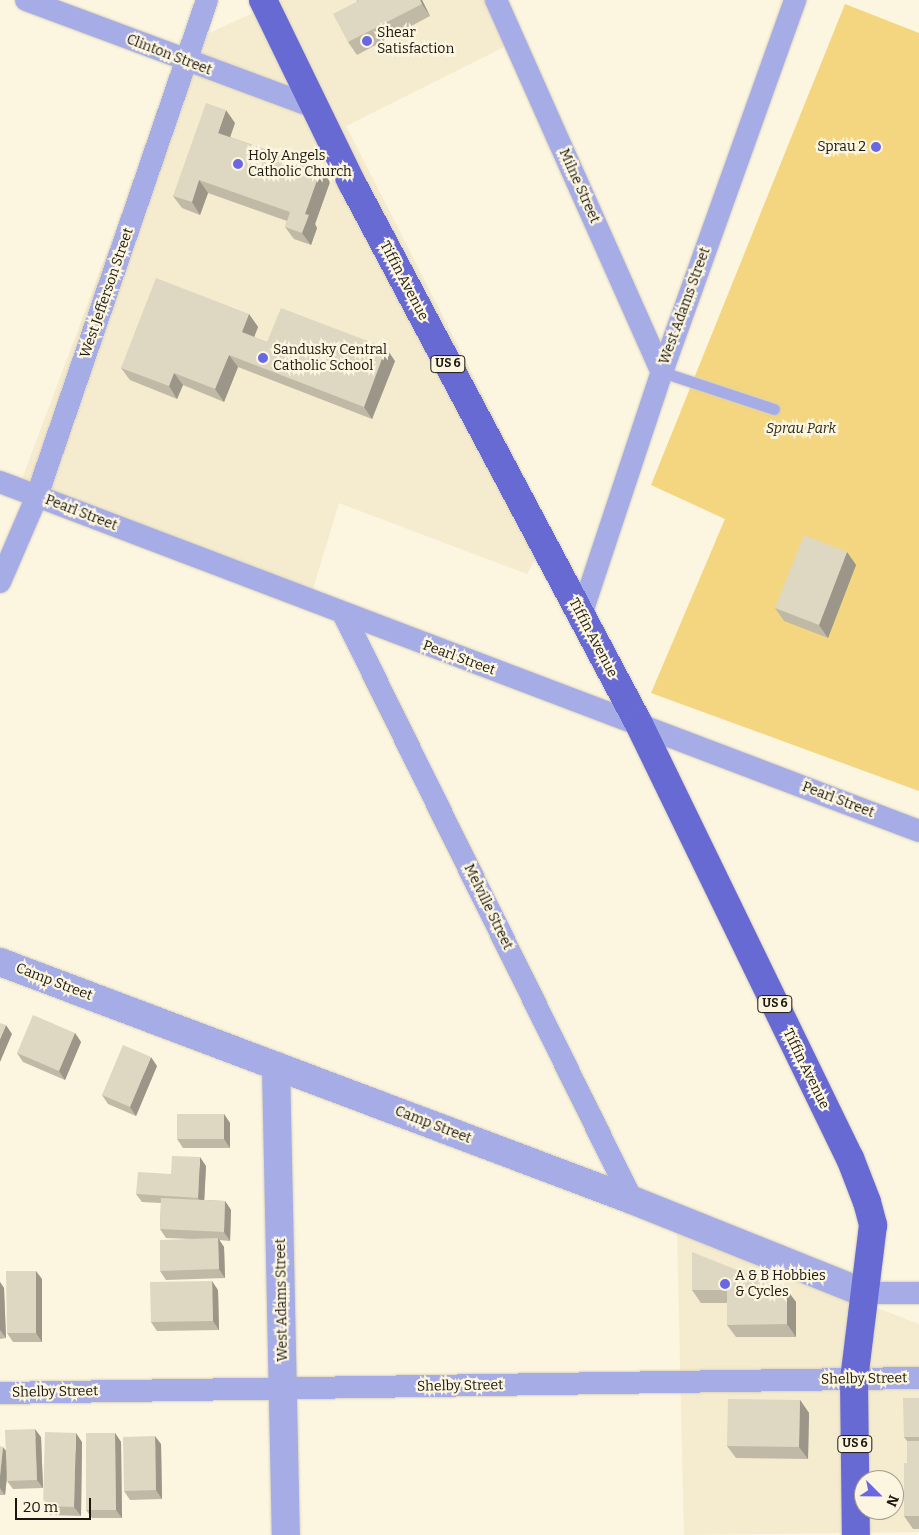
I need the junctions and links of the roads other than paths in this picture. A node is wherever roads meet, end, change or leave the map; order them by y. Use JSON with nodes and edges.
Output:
{"nodes":[{"id":1,"x":26,"y":0,"type":"edge"},
{"id":2,"x":207,"y":0,"type":"edge"},
{"id":3,"x":263,"y":0,"type":"edge"},
{"id":4,"x":496,"y":0,"type":"edge"},
{"id":5,"x":796,"y":0,"type":"edge"},
{"id":6,"x":187,"y":62,"type":"junction"},
{"id":7,"x":314,"y":107,"type":"junction"},
{"id":8,"x":662,"y":372,"type":"junction"},
{"id":9,"x":774,"y":410,"type":"dead end"},
{"id":10,"x":0,"y":482,"type":"edge"},
{"id":11,"x":37,"y":496,"type":"junction"},
{"id":12,"x":0,"y":582,"type":"edge"},
{"id":13,"x":344,"y":615,"type":"junction"},
{"id":14,"x":581,"y":615,"type":"junction"},
{"id":15,"x":639,"y":724,"type":"junction"},
{"id":16,"x":919,"y":831,"type":"edge"},
{"id":17,"x":0,"y":962,"type":"edge"},
{"id":18,"x":276,"y":1066,"type":"junction"},
{"id":19,"x":632,"y":1200,"type":"junction"},
{"id":20,"x":865,"y":1293,"type":"junction"},
{"id":21,"x":919,"y":1293,"type":"edge"},
{"id":22,"x":919,"y":1378,"type":"edge"},
{"id":23,"x":854,"y":1380,"type":"junction"},
{"id":24,"x":284,"y":1388,"type":"junction"},
{"id":25,"x":0,"y":1393,"type":"edge"},
{"id":26,"x":286,"y":1535,"type":"edge"},
{"id":27,"x":856,"y":1535,"type":"edge"}],
"edges":[{"from":1,"to":6,"type":"street","name":"Clinton Street"},
{"from":2,"to":6,"type":"street","name":"West Jefferson Street"},
{"from":3,"to":7,"type":"main road","name":"Tiffin Avenue","number":"US 6"},
{"from":4,"to":8,"type":"street","name":"Milne Street"},
{"from":5,"to":8,"type":"street","name":"West Adams Street"},
{"from":6,"to":7,"type":"street","name":"Clinton Street"},
{"from":6,"to":11,"type":"street","name":"West Jefferson Street"},
{"from":7,"to":14,"type":"main road","name":"Tiffin Avenue","number":"US 6"},
{"from":8,"to":9,"type":"lane"},
{"from":8,"to":14,"type":"street","name":"West Adams Street"},
{"from":10,"to":11,"type":"street","name":"Pearl Street"},
{"from":11,"to":12,"type":"street","name":"West Jefferson Street"},
{"from":11,"to":13,"type":"street","name":"Pearl Street"},
{"from":13,"to":15,"type":"street","name":"Pearl Street"},
{"from":13,"to":19,"type":"street","name":"Melville Street"},
{"from":14,"to":15,"type":"main road","name":"Tiffin Avenue","number":"US 6"},
{"from":15,"to":16,"type":"street","name":"Pearl Street"},
{"from":15,"to":20,"type":"main road","name":"Tiffin Avenue","number":"US 6"},
{"from":17,"to":18,"type":"street","name":"Camp Street"},
{"from":18,"to":19,"type":"street","name":"Camp Street"},
{"from":18,"to":24,"type":"street","name":"West Adams Street"},
{"from":19,"to":20,"type":"street","name":"Camp Street"},
{"from":20,"to":21,"type":"street"},
{"from":20,"to":23,"type":"main road","number":"US 6"},
{"from":22,"to":23,"type":"street","name":"Shelby Street"},
{"from":23,"to":24,"type":"street","name":"Shelby Street"},
{"from":23,"to":27,"type":"main road","number":"US 6"},
{"from":24,"to":25,"type":"street","name":"Shelby Street"},
{"from":24,"to":26,"type":"street","name":"West Adams Street"}]}
